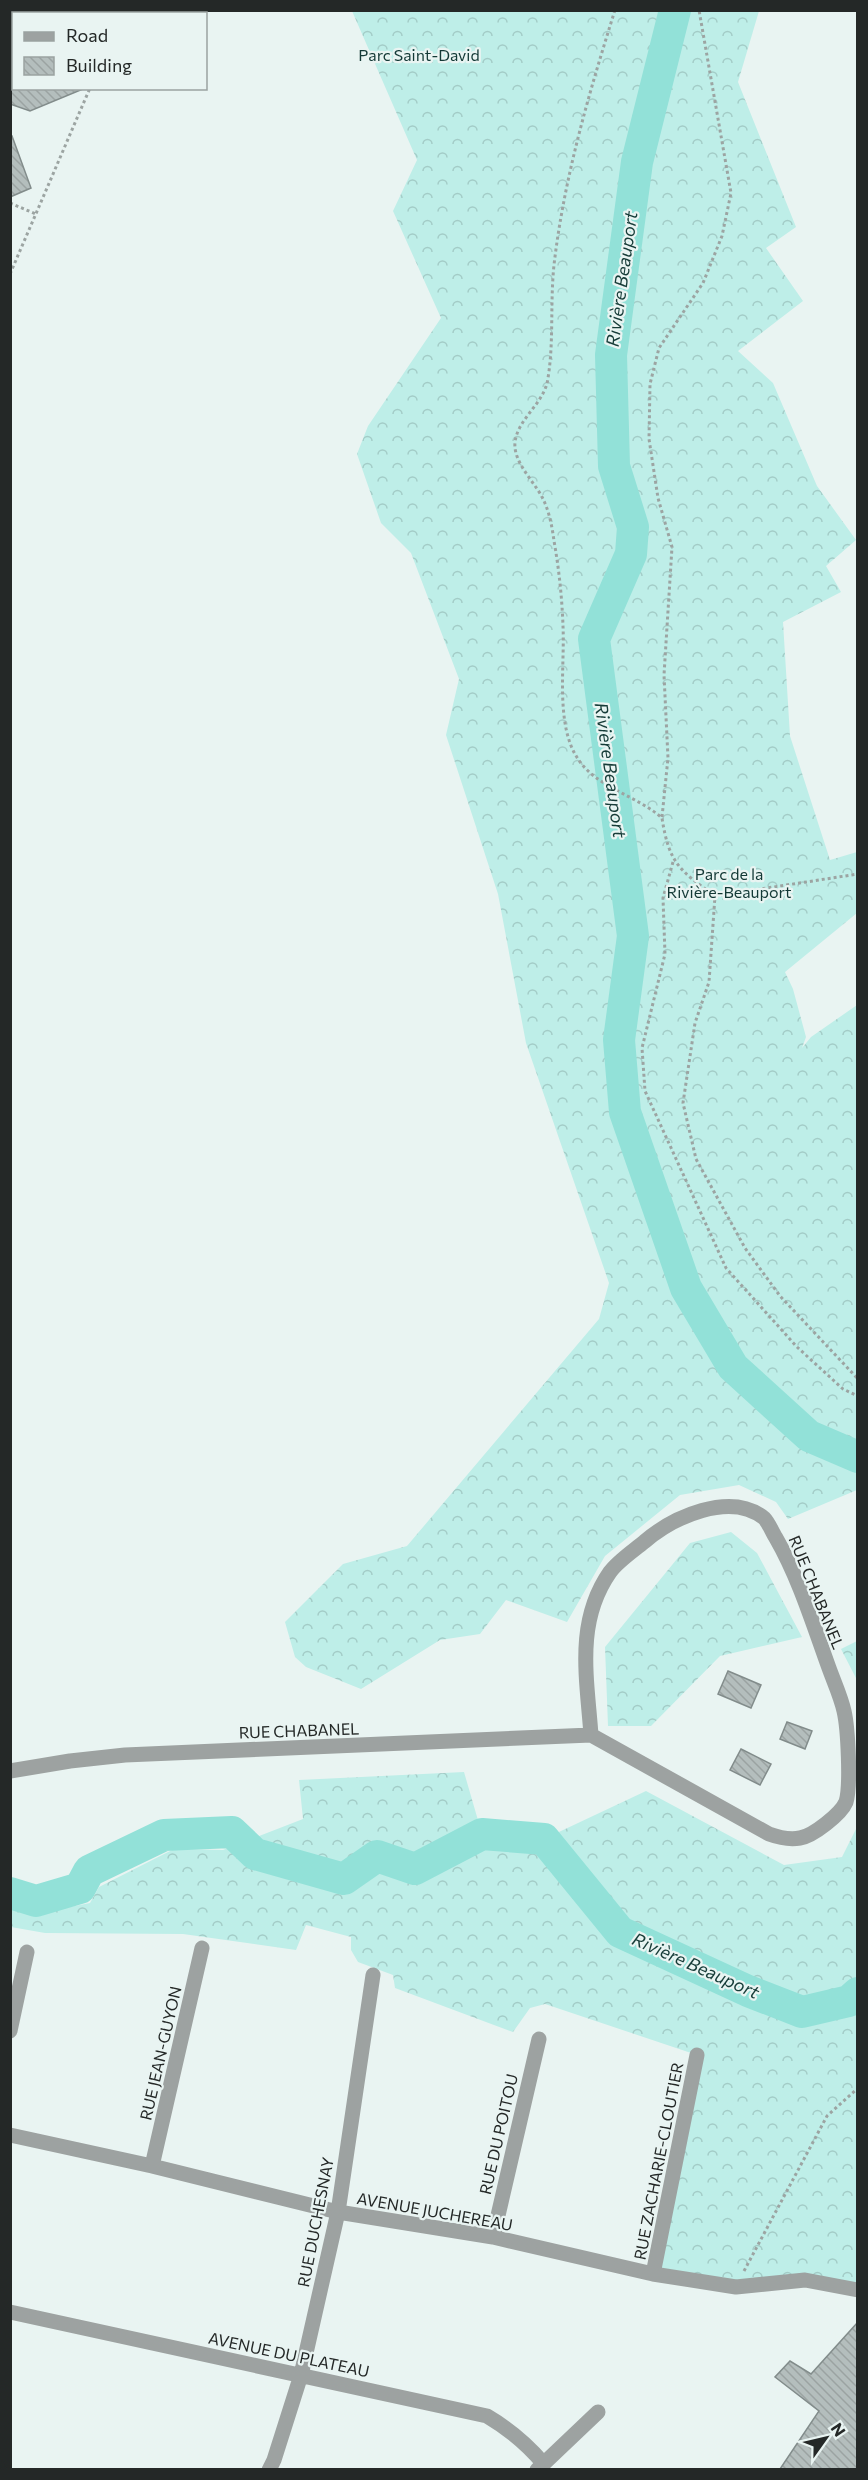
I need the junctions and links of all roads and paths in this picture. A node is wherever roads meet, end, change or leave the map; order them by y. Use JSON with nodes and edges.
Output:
{"nodes":[{"id":1,"x":615,"y":10,"type":"edge"},
{"id":2,"x":699,"y":10,"type":"edge"},
{"id":3,"x":89,"y":90,"type":"edge"},
{"id":4,"x":10,"y":203,"type":"edge"},
{"id":5,"x":36,"y":214,"type":"junction"},
{"id":6,"x":10,"y":274,"type":"edge"},
{"id":7,"x":662,"y":818,"type":"junction"},
{"id":8,"x":673,"y":862,"type":"junction"},
{"id":9,"x":858,"y":874,"type":"edge"},
{"id":10,"x":715,"y":896,"type":"junction"},
{"id":11,"x":858,"y":1379,"type":"edge"},
{"id":12,"x":858,"y":1396,"type":"edge"},
{"id":13,"x":591,"y":1735,"type":"junction"},
{"id":14,"x":10,"y":1772,"type":"edge"},
{"id":15,"x":202,"y":1948,"type":"dead end"},
{"id":16,"x":27,"y":1952,"type":"dead end"},
{"id":17,"x":373,"y":1975,"type":"dead end"},
{"id":18,"x":10,"y":2031,"type":"edge"},
{"id":19,"x":539,"y":2038,"type":"dead end"},
{"id":20,"x":697,"y":2055,"type":"dead end"},
{"id":21,"x":858,"y":2088,"type":"edge"},
{"id":22,"x":10,"y":2135,"type":"edge"},
{"id":23,"x":152,"y":2166,"type":"junction"},
{"id":24,"x":338,"y":2212,"type":"junction"},
{"id":25,"x":493,"y":2237,"type":"junction"},
{"id":26,"x":653,"y":2274,"type":"junction"},
{"id":27,"x":736,"y":2287,"type":"junction"},
{"id":28,"x":858,"y":2290,"type":"edge"},
{"id":29,"x":10,"y":2312,"type":"edge"},
{"id":30,"x":301,"y":2374,"type":"junction"},
{"id":31,"x":598,"y":2412,"type":"dead end"},
{"id":32,"x":540,"y":2466,"type":"edge"},
{"id":33,"x":269,"y":2469,"type":"edge"}],
"edges":[{"from":1,"to":7,"type":"path"},
{"from":2,"to":7,"type":"path"},
{"from":3,"to":5,"type":"path"},
{"from":4,"to":5,"type":"path"},
{"from":5,"to":6,"type":"path"},
{"from":7,"to":8,"type":"path"},
{"from":8,"to":10,"type":"path"},
{"from":8,"to":12,"type":"path"},
{"from":9,"to":10,"type":"path"},
{"from":10,"to":11,"type":"path"},
{"from":13,"to":13,"type":"street","name":"RUE CHABANEL"},
{"from":13,"to":14,"type":"street","name":"RUE CHABANEL"},
{"from":15,"to":23,"type":"street","name":"RUE JEAN-GUYON"},
{"from":16,"to":18,"type":"street"},
{"from":17,"to":24,"type":"street","name":"RUE DUCHESNAY"},
{"from":19,"to":25,"type":"street","name":"RUE DU POITOU"},
{"from":20,"to":26,"type":"street","name":"RUE ZACHARIE-CLOUTIER"},
{"from":21,"to":27,"type":"path"},
{"from":22,"to":23,"type":"street","name":"AVENUE JUCHEREAU"},
{"from":23,"to":24,"type":"street","name":"AVENUE JUCHEREAU"},
{"from":24,"to":25,"type":"street","name":"AVENUE JUCHEREAU"},
{"from":24,"to":30,"type":"street","name":"RUE DUCHESNAY"},
{"from":25,"to":26,"type":"street","name":"AVENUE JUCHEREAU"},
{"from":26,"to":27,"type":"street","name":"AVENUE JUCHEREAU"},
{"from":27,"to":28,"type":"street","name":"AVENUE JUCHEREAU"},
{"from":29,"to":30,"type":"street","name":"AVENUE DU PLATEAU"},
{"from":30,"to":32,"type":"street","name":"AVENUE DU PLATEAU"},
{"from":30,"to":33,"type":"street","name":"RUE DUCHESNAY"},
{"from":31,"to":32,"type":"street"}]}
